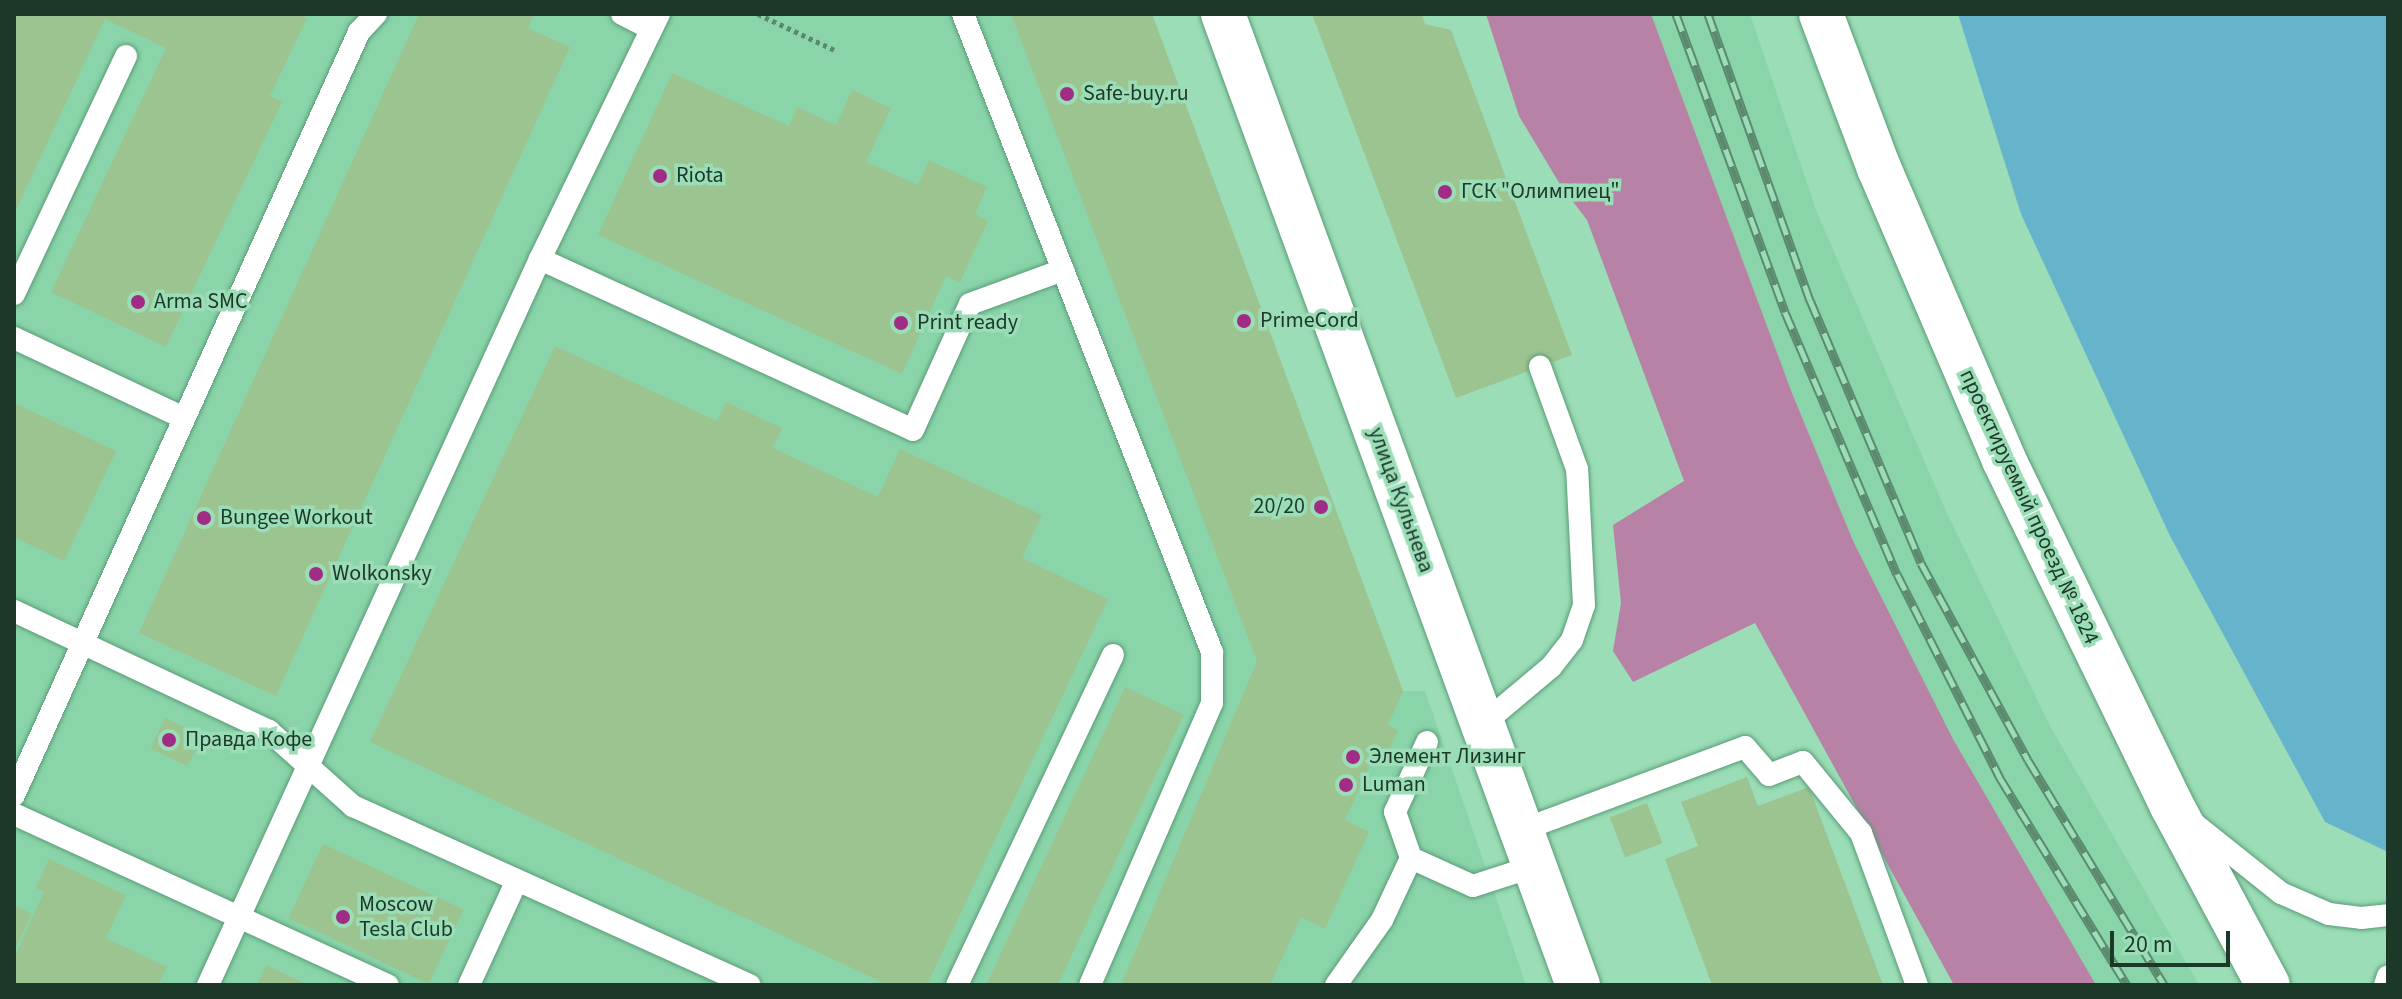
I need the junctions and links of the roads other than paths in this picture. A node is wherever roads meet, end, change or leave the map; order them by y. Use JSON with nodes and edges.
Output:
{"nodes":[{"id":1,"x":376,"y":14,"type":"edge"},
{"id":2,"x":622,"y":14,"type":"edge"},
{"id":3,"x":963,"y":14,"type":"edge"},
{"id":4,"x":1223,"y":14,"type":"edge"},
{"id":5,"x":1821,"y":14,"type":"edge"},
{"id":6,"x":655,"y":22,"type":"edge"},
{"id":7,"x":126,"y":56,"type":"dead end"},
{"id":8,"x":540,"y":259,"type":"junction"},
{"id":9,"x":1063,"y":270,"type":"junction"},
{"id":10,"x":14,"y":294,"type":"edge"},
{"id":11,"x":14,"y":338,"type":"edge"},
{"id":12,"x":1540,"y":367,"type":"dead end"},
{"id":13,"x":184,"y":418,"type":"junction"},
{"id":14,"x":14,"y":611,"type":"edge"},
{"id":15,"x":82,"y":643,"type":"junction"},
{"id":16,"x":1113,"y":655,"type":"dead end"},
{"id":17,"x":1483,"y":724,"type":"junction"},
{"id":18,"x":1427,"y":742,"type":"dead end"},
{"id":19,"x":309,"y":766,"type":"junction"},
{"id":20,"x":14,"y":795,"type":"edge"},
{"id":21,"x":2172,"y":806,"type":"junction"},
{"id":22,"x":14,"y":814,"type":"edge"},
{"id":23,"x":1528,"y":848,"type":"junction"},
{"id":24,"x":1411,"y":858,"type":"junction"},
{"id":25,"x":517,"y":880,"type":"junction"},
{"id":26,"x":2388,"y":915,"type":"edge"},
{"id":27,"x":239,"y":917,"type":"junction"},
{"id":28,"x":2388,"y":976,"type":"edge"},
{"id":29,"x":723,"y":980,"type":"edge"},
{"id":30,"x":208,"y":985,"type":"edge"},
{"id":31,"x":388,"y":985,"type":"edge"},
{"id":32,"x":469,"y":985,"type":"edge"},
{"id":33,"x":749,"y":985,"type":"edge"},
{"id":34,"x":957,"y":985,"type":"edge"},
{"id":35,"x":1090,"y":985,"type":"edge"},
{"id":36,"x":1336,"y":985,"type":"edge"},
{"id":37,"x":1578,"y":985,"type":"edge"},
{"id":38,"x":1917,"y":985,"type":"edge"},
{"id":39,"x":2268,"y":985,"type":"edge"},
{"id":40,"x":2385,"y":985,"type":"edge"}],
"edges":[{"from":1,"to":13,"type":"lane"},
{"from":2,"to":6,"type":"lane"},
{"from":3,"to":9,"type":"lane"},
{"from":4,"to":17,"type":"street","name":"улица Кульнева"},
{"from":5,"to":21,"type":"street","name":"проектируемый проезд № 1824"},
{"from":6,"to":8,"type":"lane"},
{"from":7,"to":10,"type":"lane"},
{"from":8,"to":9,"type":"lane"},
{"from":8,"to":19,"type":"lane"},
{"from":9,"to":35,"type":"lane"},
{"from":11,"to":13,"type":"lane"},
{"from":12,"to":17,"type":"lane"},
{"from":13,"to":15,"type":"lane"},
{"from":14,"to":15,"type":"lane"},
{"from":15,"to":19,"type":"lane"},
{"from":15,"to":20,"type":"lane"},
{"from":16,"to":34,"type":"lane"},
{"from":17,"to":23,"type":"street","name":"улица Кульнева"},
{"from":18,"to":24,"type":"lane"},
{"from":19,"to":25,"type":"lane"},
{"from":19,"to":27,"type":"lane"},
{"from":21,"to":26,"type":"lane"},
{"from":21,"to":39,"type":"street","name":"проектируемый проезд № 1824"},
{"from":22,"to":27,"type":"lane"},
{"from":23,"to":24,"type":"lane"},
{"from":23,"to":37,"type":"street","name":"улица Кульнева"},
{"from":23,"to":38,"type":"lane"},
{"from":24,"to":36,"type":"lane"},
{"from":25,"to":29,"type":"lane"},
{"from":25,"to":32,"type":"lane"},
{"from":27,"to":30,"type":"lane"},
{"from":27,"to":31,"type":"lane"},
{"from":28,"to":40,"type":"lane"},
{"from":29,"to":33,"type":"lane"}]}
